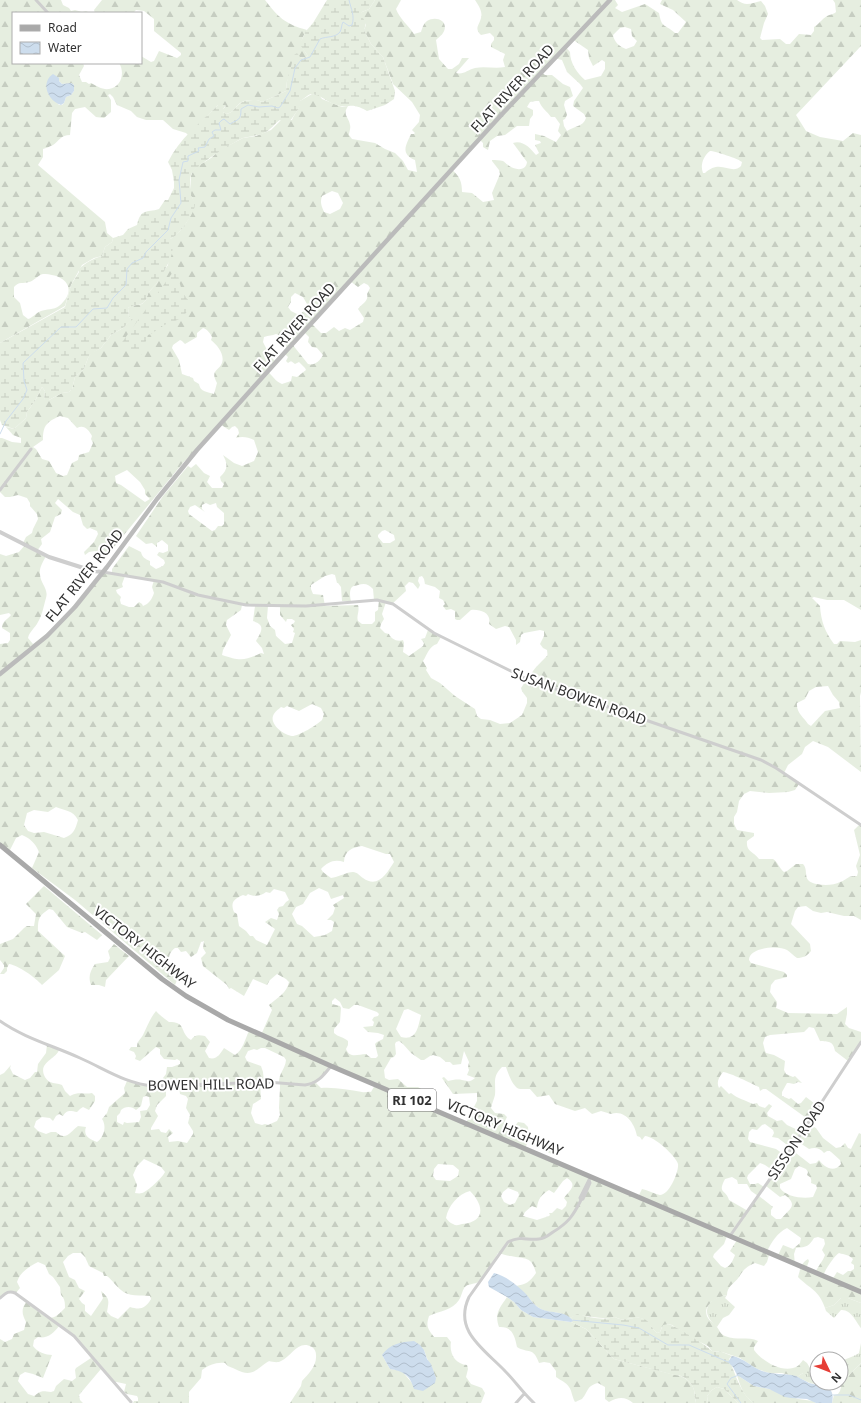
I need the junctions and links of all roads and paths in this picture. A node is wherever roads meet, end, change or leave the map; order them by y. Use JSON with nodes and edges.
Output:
{"nodes":[{"id":1,"x":36,"y":0,"type":"edge"},
{"id":2,"x":610,"y":0,"type":"edge"},
{"id":3,"x":47,"y":12,"type":"edge"},
{"id":4,"x":31,"y":449,"type":"dead end"},
{"id":5,"x":0,"y":490,"type":"edge"},
{"id":6,"x":0,"y":533,"type":"edge"},
{"id":7,"x":103,"y":572,"type":"junction"},
{"id":8,"x":0,"y":674,"type":"edge"},
{"id":9,"x":861,"y":825,"type":"edge"},
{"id":10,"x":0,"y":844,"type":"edge"},
{"id":11,"x":0,"y":1022,"type":"edge"},
{"id":12,"x":861,"y":1042,"type":"edge"},
{"id":13,"x":331,"y":1066,"type":"junction"},
{"id":14,"x":590,"y":1178,"type":"junction"},
{"id":15,"x":730,"y":1236,"type":"junction"},
{"id":16,"x":861,"y":1292,"type":"edge"},
{"id":17,"x":0,"y":1298,"type":"edge"},
{"id":18,"x":524,"y":1394,"type":"junction"},
{"id":19,"x":131,"y":1402,"type":"dead end"},
{"id":20,"x":516,"y":1403,"type":"edge"},
{"id":21,"x":534,"y":1403,"type":"edge"}],
"edges":[{"from":1,"to":3,"type":"street"},
{"from":2,"to":7,"type":"main road","name":"FLAT RIVER ROAD"},
{"from":4,"to":5,"type":"street"},
{"from":6,"to":7,"type":"street"},
{"from":7,"to":8,"type":"main road","name":"FLAT RIVER ROAD"},
{"from":7,"to":9,"type":"street","name":"SUSAN BOWEN ROAD"},
{"from":10,"to":13,"type":"main road","name":"VICTORY HIGHWAY","number":"RI 102"},
{"from":11,"to":13,"type":"street","name":"BOWEN HILL ROAD"},
{"from":12,"to":15,"type":"street","name":"SISSON ROAD"},
{"from":13,"to":14,"type":"main road","name":"VICTORY HIGHWAY","number":"RI 102"},
{"from":14,"to":15,"type":"main road","name":"VICTORY HIGHWAY","number":"RI 102"},
{"from":14,"to":18,"type":"street"},
{"from":15,"to":16,"type":"main road","name":"VICTORY HIGHWAY","number":"RI 102"},
{"from":17,"to":19,"type":"street"},
{"from":18,"to":20,"type":"street"},
{"from":18,"to":21,"type":"street"}]}
